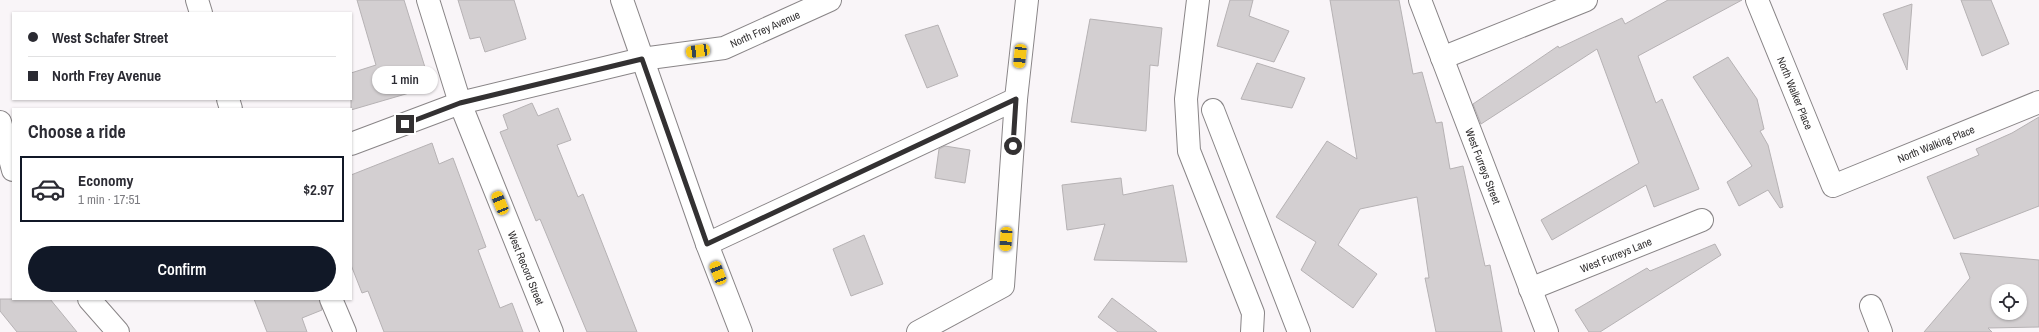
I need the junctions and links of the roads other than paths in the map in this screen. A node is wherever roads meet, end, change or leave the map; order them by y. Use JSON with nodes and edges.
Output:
{"nodes":[{"id":1,"x":197,"y":0,"type":"edge"},
{"id":2,"x":428,"y":0,"type":"edge"},
{"id":3,"x":622,"y":0,"type":"edge"},
{"id":4,"x":830,"y":0,"type":"edge"},
{"id":5,"x":1027,"y":0,"type":"edge"},
{"id":6,"x":1198,"y":0,"type":"edge"},
{"id":7,"x":1420,"y":0,"type":"edge"},
{"id":8,"x":1586,"y":0,"type":"edge"},
{"id":9,"x":1757,"y":0,"type":"edge"},
{"id":10,"x":201,"y":12,"type":"edge"},
{"id":11,"x":1442,"y":58,"type":"junction"},
{"id":12,"x":642,"y":59,"type":"junction"},
{"id":13,"x":1016,"y":99,"type":"junction"},
{"id":14,"x":2039,"y":102,"type":"edge"},
{"id":15,"x":460,"y":103,"type":"junction"},
{"id":16,"x":1213,"y":110,"type":"dead end"},
{"id":17,"x":0,"y":122,"type":"edge"},
{"id":18,"x":352,"y":144,"type":"edge"},
{"id":19,"x":12,"y":166,"type":"edge"},
{"id":20,"x":1833,"y":186,"type":"joint"},
{"id":21,"x":1702,"y":220,"type":"dead end"},
{"id":22,"x":707,"y":244,"type":"junction"},
{"id":23,"x":1530,"y":290,"type":"junction"},
{"id":24,"x":90,"y":300,"type":"edge"},
{"id":25,"x":331,"y":300,"type":"edge"},
{"id":26,"x":1871,"y":306,"type":"dead end"},
{"id":27,"x":118,"y":332,"type":"edge"},
{"id":28,"x":345,"y":332,"type":"edge"},
{"id":29,"x":552,"y":332,"type":"edge"},
{"id":30,"x":741,"y":332,"type":"edge"},
{"id":31,"x":918,"y":332,"type":"edge"},
{"id":32,"x":1252,"y":332,"type":"edge"},
{"id":33,"x":1299,"y":332,"type":"edge"},
{"id":34,"x":1547,"y":332,"type":"edge"},
{"id":35,"x":1881,"y":332,"type":"edge"}],
"edges":[{"from":1,"to":10,"type":"street"},
{"from":2,"to":15,"type":"street","name":"West Record Street"},
{"from":3,"to":12,"type":"street"},
{"from":4,"to":12,"type":"street","name":"North Frey Avenue"},
{"from":5,"to":13,"type":"street"},
{"from":6,"to":32,"type":"street"},
{"from":7,"to":11,"type":"street","name":"West Furreys Street"},
{"from":8,"to":11,"type":"street"},
{"from":9,"to":20,"type":"street","name":"North Walker Place"},
{"from":11,"to":23,"type":"street","name":"West Furreys Street"},
{"from":12,"to":15,"type":"street","name":"North Frey Avenue"},
{"from":12,"to":22,"type":"street"},
{"from":13,"to":22,"type":"street"},
{"from":13,"to":31,"type":"street"},
{"from":14,"to":20,"type":"street","name":"North Walking Place"},
{"from":15,"to":18,"type":"street","name":"North Frey Avenue"},
{"from":15,"to":29,"type":"street","name":"West Record Street"},
{"from":16,"to":33,"type":"street"},
{"from":17,"to":19,"type":"street"},
{"from":21,"to":23,"type":"street","name":"West Furreys Lane"},
{"from":22,"to":30,"type":"street"},
{"from":23,"to":34,"type":"street","name":"West Furreys Street"},
{"from":24,"to":27,"type":"street"},
{"from":25,"to":28,"type":"street"},
{"from":26,"to":35,"type":"street"}]}
